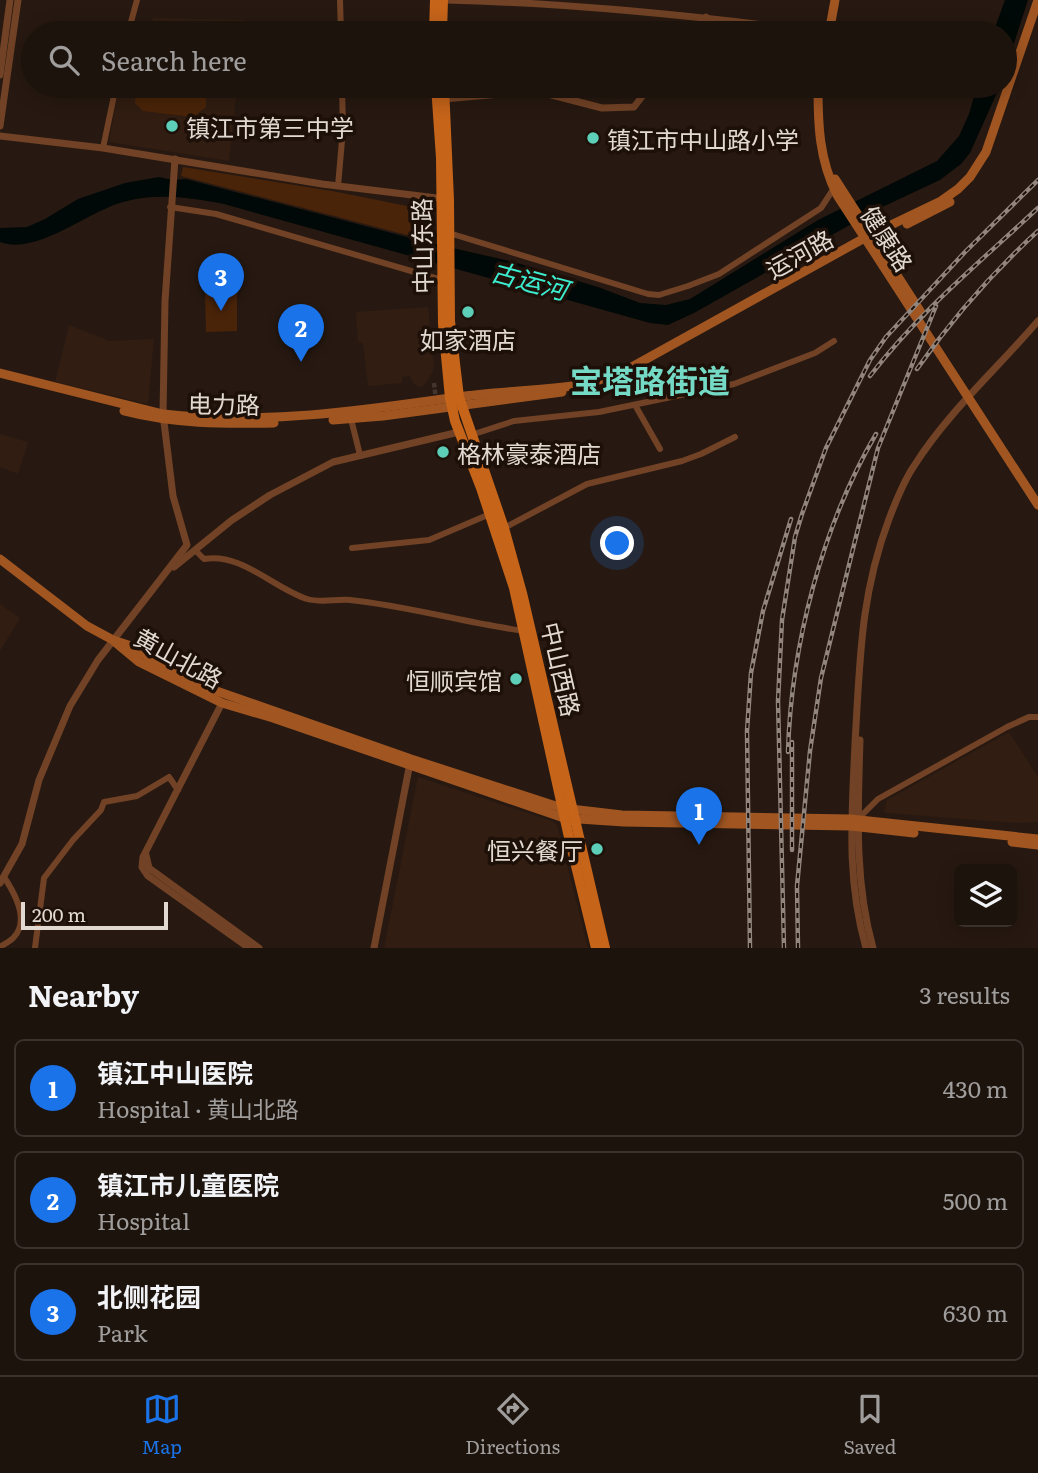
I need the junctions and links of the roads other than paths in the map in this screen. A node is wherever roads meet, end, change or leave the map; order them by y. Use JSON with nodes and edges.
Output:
{"nodes":[{"id":1,"x":10,"y":0,"type":"edge"},
{"id":2,"x":18,"y":0,"type":"edge"},
{"id":3,"x":137,"y":0,"type":"edge"},
{"id":4,"x":340,"y":0,"type":"edge"},
{"id":5,"x":435,"y":0,"type":"edge"},
{"id":6,"x":444,"y":0,"type":"edge"},
{"id":7,"x":829,"y":0,"type":"edge"},
{"id":8,"x":835,"y":0,"type":"edge"},
{"id":9,"x":1038,"y":0,"type":"edge"},
{"id":10,"x":543,"y":2,"type":"edge"},
{"id":11,"x":1038,"y":13,"type":"edge"},
{"id":12,"x":706,"y":18,"type":"junction"},
{"id":13,"x":131,"y":21,"type":"edge"},
{"id":14,"x":341,"y":21,"type":"edge"},
{"id":15,"x":435,"y":21,"type":"edge"},
{"id":16,"x":443,"y":21,"type":"edge"},
{"id":17,"x":705,"y":21,"type":"edge"},
{"id":18,"x":730,"y":21,"type":"edge"},
{"id":19,"x":827,"y":21,"type":"edge"},
{"id":20,"x":829,"y":21,"type":"edge"},
{"id":21,"x":1017,"y":63,"type":"edge"},
{"id":22,"x":0,"y":75,"type":"edge"},
{"id":23,"x":1017,"y":76,"type":"edge"},
{"id":24,"x":113,"y":98,"type":"edge"},
{"id":25,"x":342,"y":98,"type":"edge"},
{"id":26,"x":437,"y":98,"type":"edge"},
{"id":27,"x":455,"y":98,"type":"edge"},
{"id":28,"x":563,"y":98,"type":"edge"},
{"id":29,"x":641,"y":98,"type":"edge"},
{"id":30,"x":822,"y":98,"type":"edge"},
{"id":31,"x":1005,"y":98,"type":"edge"},
{"id":32,"x":1009,"y":98,"type":"edge"},
{"id":33,"x":444,"y":99,"type":"joint"},
{"id":34,"x":0,"y":126,"type":"edge"},
{"id":35,"x":0,"y":136,"type":"edge"},
{"id":36,"x":103,"y":148,"type":"junction"},
{"id":37,"x":175,"y":159,"type":"junction"},
{"id":38,"x":338,"y":186,"type":"junction"},
{"id":39,"x":838,"y":192,"type":"junction"},
{"id":40,"x":445,"y":199,"type":"junction"},
{"id":41,"x":170,"y":207,"type":"junction"},
{"id":42,"x":446,"y":239,"type":"junction"},
{"id":43,"x":868,"y":239,"type":"junction"},
{"id":44,"x":444,"y":276,"type":"junction"},
{"id":45,"x":1038,"y":324,"type":"edge"},
{"id":46,"x":834,"y":341,"type":"dead end"},
{"id":47,"x":0,"y":373,"type":"edge"},
{"id":48,"x":0,"y":379,"type":"edge"},
{"id":49,"x":970,"y":397,"type":"junction"},
{"id":50,"x":456,"y":402,"type":"junction"},
{"id":51,"x":635,"y":405,"type":"junction"},
{"id":52,"x":164,"y":417,"type":"junction"},
{"id":53,"x":351,"y":419,"type":"junction"},
{"id":54,"x":459,"y":432,"type":"junction"},
{"id":55,"x":471,"y":435,"type":"junction"},
{"id":56,"x":734,"y":437,"type":"dead end"},
{"id":57,"x":660,"y":449,"type":"dead end"},
{"id":58,"x":360,"y":455,"type":"junction"},
{"id":59,"x":1038,"y":495,"type":"edge"},
{"id":60,"x":1038,"y":505,"type":"edge"},
{"id":61,"x":490,"y":514,"type":"junction"},
{"id":62,"x":503,"y":528,"type":"junction"},
{"id":63,"x":352,"y":548,"type":"dead end"},
{"id":64,"x":196,"y":551,"type":"junction"},
{"id":65,"x":0,"y":559,"type":"edge"},
{"id":66,"x":167,"y":573,"type":"junction"},
{"id":67,"x":527,"y":631,"type":"junction"},
{"id":68,"x":113,"y":640,"type":"junction"},
{"id":69,"x":222,"y":704,"type":"junction"},
{"id":70,"x":1038,"y":717,"type":"edge"},
{"id":71,"x":413,"y":763,"type":"junction"},
{"id":72,"x":178,"y":790,"type":"junction"},
{"id":73,"x":569,"y":814,"type":"junction"},
{"id":74,"x":854,"y":823,"type":"junction"},
{"id":75,"x":1038,"y":839,"type":"edge"},
{"id":76,"x":1038,"y":845,"type":"edge"},
{"id":77,"x":148,"y":850,"type":"junction"},
{"id":78,"x":2,"y":880,"type":"edge"},
{"id":79,"x":0,"y":947,"type":"edge"},
{"id":80,"x":35,"y":948,"type":"edge"},
{"id":81,"x":249,"y":948,"type":"edge"},
{"id":82,"x":259,"y":948,"type":"edge"},
{"id":83,"x":376,"y":948,"type":"edge"},
{"id":84,"x":596,"y":948,"type":"edge"},
{"id":85,"x":605,"y":948,"type":"edge"},
{"id":86,"x":866,"y":948,"type":"edge"},
{"id":87,"x":873,"y":948,"type":"edge"}],
"edges":[{"from":1,"to":22,"type":"street"},
{"from":2,"to":34,"type":"street"},
{"from":3,"to":13,"type":"street"},
{"from":4,"to":14,"type":"street"},
{"from":5,"to":15,"type":"main road"},
{"from":6,"to":10,"type":"street"},
{"from":6,"to":16,"type":"main road"},
{"from":7,"to":19,"type":"main road"},
{"from":8,"to":20,"type":"main road"},
{"from":9,"to":21,"type":"main road","name":"运河路"},
{"from":10,"to":12,"type":"street"},
{"from":11,"to":23,"type":"main road","name":"运河路"},
{"from":12,"to":17,"type":"street"},
{"from":12,"to":18,"type":"street"},
{"from":24,"to":36,"type":"street"},
{"from":25,"to":38,"type":"street"},
{"from":26,"to":40,"type":"main road","name":"中山东路"},
{"from":27,"to":33,"type":"street"},
{"from":28,"to":29,"type":"street"},
{"from":30,"to":39,"type":"main road","name":"健康路"},
{"from":31,"to":43,"type":"main road","name":"运河路"},
{"from":32,"to":43,"type":"main road","name":"运河路"},
{"from":33,"to":40,"type":"main road","name":"中山东路"},
{"from":35,"to":36,"type":"street"},
{"from":36,"to":37,"type":"street"},
{"from":37,"to":38,"type":"street"},
{"from":37,"to":41,"type":"street"},
{"from":38,"to":40,"type":"street"},
{"from":39,"to":42,"type":"street"},
{"from":39,"to":43,"type":"main road","name":"健康路"},
{"from":40,"to":42,"type":"main road","name":"中山东路"},
{"from":41,"to":44,"type":"street"},
{"from":41,"to":52,"type":"street"},
{"from":42,"to":44,"type":"main road","name":"中山东路"},
{"from":43,"to":49,"type":"main road","name":"健康路"},
{"from":43,"to":50,"type":"main road","name":"运河路"},
{"from":44,"to":50,"type":"main road","name":"中山东路"},
{"from":45,"to":49,"type":"street"},
{"from":46,"to":51,"type":"street"},
{"from":47,"to":52,"type":"main road","name":"电力路"},
{"from":48,"to":52,"type":"main road","name":"电力路"},
{"from":49,"to":59,"type":"main road"},
{"from":49,"to":60,"type":"main road"},
{"from":49,"to":74,"type":"street"},
{"from":50,"to":52,"type":"main road","name":"电力路"},
{"from":50,"to":53,"type":"main road","name":"电力路"},
{"from":50,"to":54,"type":"main road","name":"中山西路"},
{"from":50,"to":55,"type":"main road","name":"中山西路"},
{"from":51,"to":55,"type":"street"},
{"from":51,"to":57,"type":"street"},
{"from":52,"to":53,"type":"main road","name":"电力路"},
{"from":52,"to":66,"type":"street"},
{"from":53,"to":58,"type":"street"},
{"from":54,"to":58,"type":"street"},
{"from":54,"to":61,"type":"main road","name":"中山西路"},
{"from":55,"to":62,"type":"main road","name":"中山西路"},
{"from":56,"to":62,"type":"street"},
{"from":58,"to":64,"type":"street"},
{"from":61,"to":63,"type":"street"},
{"from":61,"to":67,"type":"main road","name":"中山西路"},
{"from":62,"to":67,"type":"main road","name":"中山西路"},
{"from":64,"to":66,"type":"street"},
{"from":64,"to":67,"type":"street"},
{"from":65,"to":68,"type":"main road"},
{"from":66,"to":68,"type":"street"},
{"from":67,"to":73,"type":"main road","name":"中山西路"},
{"from":68,"to":69,"type":"main road","name":"黄山北路"},
{"from":68,"to":71,"type":"main road","name":"黄山北路"},
{"from":68,"to":78,"type":"street"},
{"from":69,"to":71,"type":"main road","name":"黄山北路"},
{"from":69,"to":72,"type":"street"},
{"from":70,"to":74,"type":"street"},
{"from":71,"to":73,"type":"main road","name":"黄山北路"},
{"from":71,"to":83,"type":"street"},
{"from":72,"to":77,"type":"street"},
{"from":72,"to":80,"type":"street"},
{"from":73,"to":74,"type":"main road","name":"黄山北路"},
{"from":73,"to":84,"type":"main road","name":"中山西路"},
{"from":73,"to":85,"type":"main road","name":"中山西路"},
{"from":74,"to":75,"type":"main road"},
{"from":74,"to":76,"type":"main road"},
{"from":74,"to":86,"type":"street"},
{"from":74,"to":87,"type":"street"},
{"from":77,"to":81,"type":"street"},
{"from":77,"to":82,"type":"street"},
{"from":78,"to":79,"type":"street"}]}
